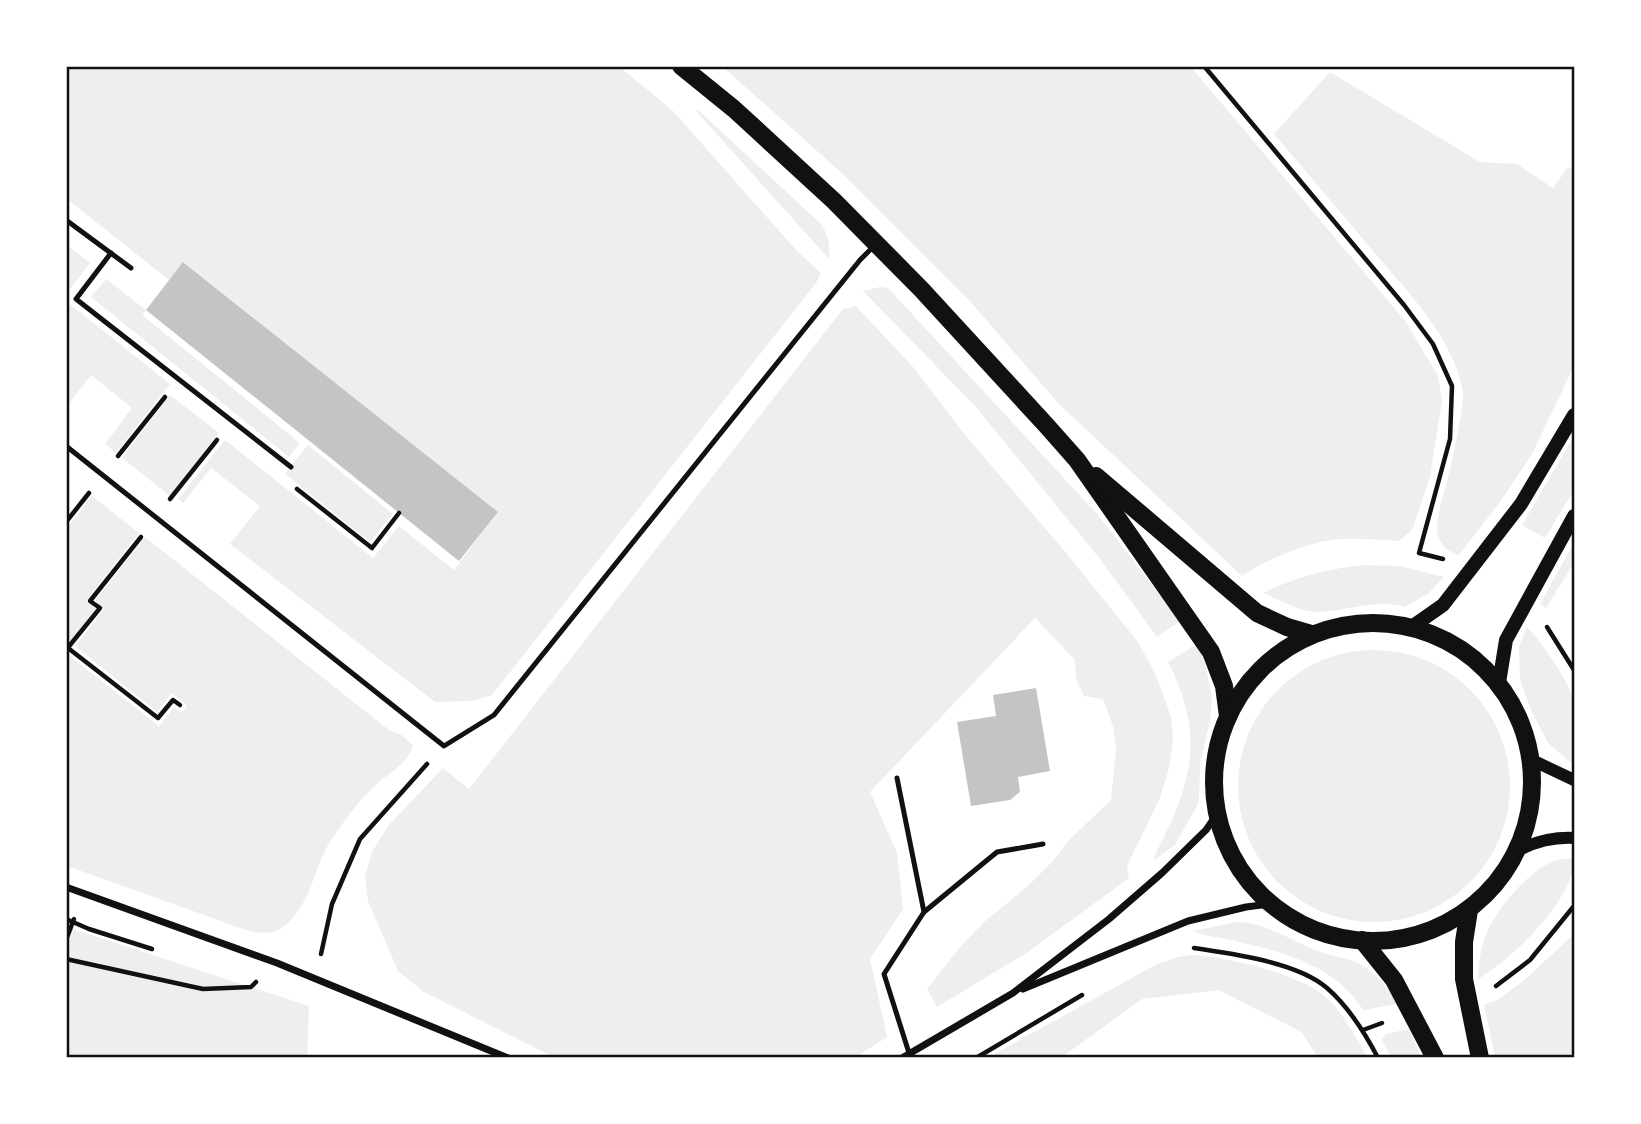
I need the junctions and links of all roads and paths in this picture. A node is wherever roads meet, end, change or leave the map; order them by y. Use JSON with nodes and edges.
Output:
{"nodes":[{"id":1,"x":681,"y":66,"type":"edge"},
{"id":2,"x":1204,"y":66,"type":"edge"},
{"id":3,"x":66,"y":220,"type":"edge"},
{"id":4,"x":877,"y":243,"type":"junction"},
{"id":5,"x":111,"y":253,"type":"junction"},
{"id":6,"x":131,"y":268,"type":"dead end"},
{"id":7,"x":170,"y":390,"type":"dead end"},
{"id":8,"x":1574,"y":415,"type":"edge"},
{"id":9,"x":224,"y":431,"type":"dead end"},
{"id":10,"x":66,"y":446,"type":"edge"},
{"id":11,"x":1077,"y":460,"type":"junction"},
{"id":12,"x":290,"y":467,"type":"dead end"},
{"id":13,"x":103,"y":475,"type":"junction"},
{"id":14,"x":287,"y":481,"type":"dead end"},
{"id":15,"x":399,"y":513,"type":"dead end"},
{"id":16,"x":1574,"y":516,"type":"edge"},
{"id":17,"x":156,"y":517,"type":"junction"},
{"id":18,"x":66,"y":522,"type":"edge"},
{"id":19,"x":1454,"y":562,"type":"dead end"},
{"id":20,"x":1541,"y":620,"type":"dead end"},
{"id":21,"x":1413,"y":626,"type":"junction"},
{"id":22,"x":1311,"y":634,"type":"junction"},
{"id":23,"x":67,"y":649,"type":"edge"},
{"id":24,"x":1574,"y":670,"type":"edge"},
{"id":25,"x":1499,"y":683,"type":"junction"},
{"id":26,"x":180,"y":705,"type":"dead end"},
{"id":27,"x":1228,"y":716,"type":"junction"},
{"id":28,"x":444,"y":746,"type":"junction"},
{"id":29,"x":1532,"y":760,"type":"junction"},
{"id":30,"x":897,"y":778,"type":"dead end"},
{"id":31,"x":1574,"y":780,"type":"edge"},
{"id":32,"x":1217,"y":814,"type":"junction"},
{"id":33,"x":1574,"y":838,"type":"edge"},
{"id":34,"x":1043,"y":844,"type":"dead end"},
{"id":35,"x":1519,"y":850,"type":"junction"},
{"id":36,"x":66,"y":887,"type":"edge"},
{"id":37,"x":1269,"y":904,"type":"junction"},
{"id":38,"x":1574,"y":906,"type":"edge"},
{"id":39,"x":1469,"y":910,"type":"junction"},
{"id":40,"x":924,"y":912,"type":"junction"},
{"id":41,"x":1362,"y":940,"type":"junction"},
{"id":42,"x":1188,"y":947,"type":"dead end"},
{"id":43,"x":66,"y":959,"type":"edge"},
{"id":44,"x":277,"y":963,"type":"junction"},
{"id":45,"x":315,"y":978,"type":"junction"},
{"id":46,"x":1092,"y":989,"type":"dead end"},
{"id":47,"x":1492,"y":989,"type":"dead end"},
{"id":48,"x":1013,"y":993,"type":"junction"},
{"id":49,"x":905,"y":1055,"type":"edge"},
{"id":50,"x":508,"y":1058,"type":"edge"},
{"id":51,"x":976,"y":1058,"type":"edge"},
{"id":52,"x":1378,"y":1058,"type":"edge"},
{"id":53,"x":1435,"y":1058,"type":"edge"},
{"id":54,"x":1480,"y":1058,"type":"edge"}],
"edges":[{"from":1,"to":4,"type":"main road"},
{"from":2,"to":19,"type":"path"},
{"from":3,"to":5,"type":"lane"},
{"from":4,"to":11,"type":"main road"},
{"from":4,"to":28,"type":"lane"},
{"from":5,"to":6,"type":"lane"},
{"from":5,"to":12,"type":"lane"},
{"from":7,"to":13,"type":"path"},
{"from":8,"to":21,"type":"main road"},
{"from":9,"to":17,"type":"path"},
{"from":10,"to":13,"type":"lane"},
{"from":11,"to":22,"type":"main road"},
{"from":11,"to":27,"type":"main road"},
{"from":13,"to":17,"type":"lane"},
{"from":13,"to":18,"type":"path"},
{"from":14,"to":15,"type":"path"},
{"from":16,"to":25,"type":"main road"},
{"from":17,"to":23,"type":"path"},
{"from":17,"to":28,"type":"lane"},
{"from":20,"to":24,"type":"path"},
{"from":21,"to":22,"type":"main road"},
{"from":21,"to":25,"type":"main road"},
{"from":22,"to":27,"type":"main road"},
{"from":23,"to":26,"type":"path"},
{"from":25,"to":29,"type":"main road"},
{"from":27,"to":32,"type":"main road"},
{"from":28,"to":45,"type":"path"},
{"from":29,"to":31,"type":"street"},
{"from":29,"to":35,"type":"main road"},
{"from":30,"to":40,"type":"lane"},
{"from":32,"to":37,"type":"main road"},
{"from":32,"to":48,"type":"street"},
{"from":33,"to":35,"type":"street"},
{"from":34,"to":40,"type":"lane"},
{"from":35,"to":39,"type":"main road"},
{"from":36,"to":44,"type":"street"},
{"from":37,"to":41,"type":"main road"},
{"from":37,"to":48,"type":"street"},
{"from":38,"to":47,"type":"path"},
{"from":39,"to":41,"type":"main road"},
{"from":39,"to":54,"type":"main road"},
{"from":40,"to":49,"type":"lane"},
{"from":41,"to":53,"type":"main road"},
{"from":42,"to":52,"type":"path"},
{"from":43,"to":44,"type":"path"},
{"from":44,"to":45,"type":"street"},
{"from":45,"to":50,"type":"street"},
{"from":46,"to":51,"type":"path"},
{"from":48,"to":49,"type":"street"}]}
